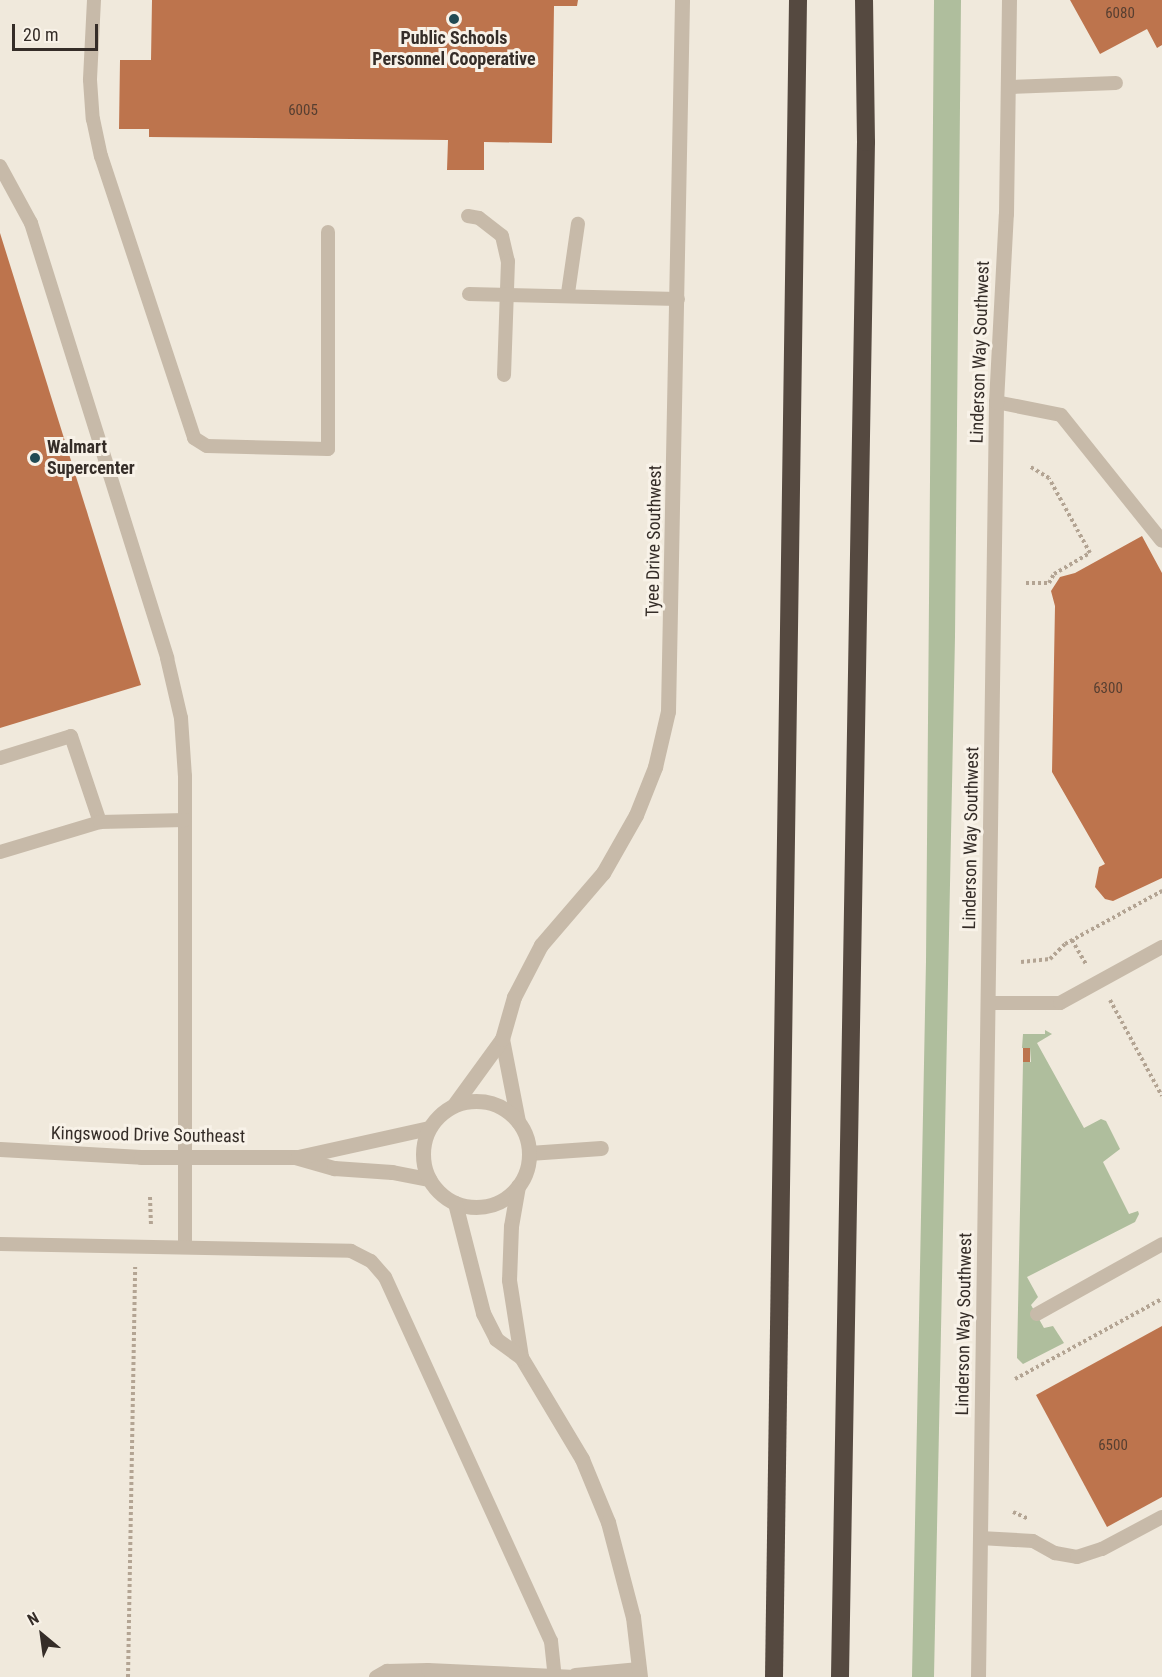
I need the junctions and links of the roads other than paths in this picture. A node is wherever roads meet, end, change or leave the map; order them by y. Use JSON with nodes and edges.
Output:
{"nodes":[{"id":1,"x":94,"y":0,"type":"edge"},
{"id":2,"x":682,"y":0,"type":"edge"},
{"id":3,"x":798,"y":0,"type":"edge"},
{"id":4,"x":864,"y":0,"type":"edge"},
{"id":5,"x":1009,"y":0,"type":"edge"},
{"id":6,"x":1116,"y":83,"type":"dead end"},
{"id":7,"x":1010,"y":87,"type":"junction"},
{"id":8,"x":0,"y":166,"type":"edge"},
{"id":9,"x":468,"y":216,"type":"dead end"},
{"id":10,"x":578,"y":224,"type":"dead end"},
{"id":11,"x":328,"y":232,"type":"dead end"},
{"id":12,"x":568,"y":293,"type":"junction"},
{"id":13,"x":469,"y":294,"type":"dead end"},
{"id":14,"x":508,"y":294,"type":"junction"},
{"id":15,"x":678,"y":299,"type":"junction"},
{"id":16,"x":504,"y":375,"type":"dead end"},
{"id":17,"x":996,"y":402,"type":"junction"},
{"id":18,"x":1162,"y":541,"type":"edge"},
{"id":19,"x":0,"y":758,"type":"edge"},
{"id":20,"x":185,"y":820,"type":"junction"},
{"id":21,"x":100,"y":822,"type":"junction"},
{"id":22,"x":0,"y":852,"type":"edge"},
{"id":23,"x":1162,"y":947,"type":"edge"},
{"id":24,"x":989,"y":1004,"type":"junction"},
{"id":25,"x":502,"y":1039,"type":"junction"},
{"id":26,"x":454,"y":1105,"type":"junction"},
{"id":27,"x":518,"y":1121,"type":"junction"},
{"id":28,"x":429,"y":1128,"type":"junction"},
{"id":29,"x":601,"y":1148,"type":"dead end"},
{"id":30,"x":0,"y":1149,"type":"edge"},
{"id":31,"x":529,"y":1153,"type":"junction"},
{"id":32,"x":184,"y":1157,"type":"junction"},
{"id":33,"x":295,"y":1157,"type":"junction"},
{"id":34,"x":429,"y":1179,"type":"junction"},
{"id":35,"x":518,"y":1186,"type":"junction"},
{"id":36,"x":455,"y":1203,"type":"junction"},
{"id":37,"x":0,"y":1244,"type":"edge"},
{"id":38,"x":1162,"y":1244,"type":"edge"},
{"id":39,"x":185,"y":1247,"type":"junction"},
{"id":40,"x":1037,"y":1314,"type":"dead end"},
{"id":41,"x":521,"y":1357,"type":"junction"},
{"id":42,"x":1162,"y":1517,"type":"edge"},
{"id":43,"x":980,"y":1538,"type":"junction"},
{"id":44,"x":640,"y":1673,"type":"edge"},
{"id":45,"x":384,"y":1675,"type":"edge"},
{"id":46,"x":555,"y":1676,"type":"edge"},
{"id":47,"x":574,"y":1676,"type":"edge"},
{"id":48,"x":774,"y":1677,"type":"edge"},
{"id":49,"x":840,"y":1677,"type":"edge"},
{"id":50,"x":978,"y":1677,"type":"edge"}],
"edges":[{"from":1,"to":11,"type":"lane"},
{"from":2,"to":15,"type":"street","name":"Tyee Drive Southwest"},
{"from":3,"to":48,"type":"highway"},
{"from":4,"to":49,"type":"highway"},
{"from":5,"to":7,"type":"street","name":"Linderson Way Southwest"},
{"from":6,"to":7,"type":"lane"},
{"from":7,"to":17,"type":"street","name":"Linderson Way Southwest"},
{"from":8,"to":20,"type":"lane"},
{"from":9,"to":14,"type":"lane"},
{"from":10,"to":12,"type":"lane"},
{"from":12,"to":14,"type":"lane"},
{"from":12,"to":15,"type":"lane"},
{"from":13,"to":14,"type":"lane"},
{"from":14,"to":16,"type":"lane"},
{"from":15,"to":25,"type":"street","name":"Tyee Drive Southwest"},
{"from":17,"to":18,"type":"lane"},
{"from":17,"to":24,"type":"street","name":"Linderson Way Southwest"},
{"from":19,"to":21,"type":"lane"},
{"from":20,"to":21,"type":"lane"},
{"from":20,"to":32,"type":"lane"},
{"from":21,"to":22,"type":"lane"},
{"from":23,"to":24,"type":"lane"},
{"from":24,"to":43,"type":"street","name":"Linderson Way Southwest"},
{"from":25,"to":26,"type":"street","name":"Tyee Drive Southwest"},
{"from":25,"to":27,"type":"street","name":"Tyee Drive Southwest"},
{"from":26,"to":27,"type":"street"},
{"from":26,"to":28,"type":"street","name":"Tyee Drive Southwest"},
{"from":27,"to":31,"type":"street","name":"Tyee Drive Southwest"},
{"from":28,"to":33,"type":"street","name":"Kingswood Drive Southeast"},
{"from":28,"to":34,"type":"street"},
{"from":29,"to":31,"type":"street"},
{"from":30,"to":32,"type":"street","name":"Kingswood Drive Southeast"},
{"from":31,"to":35,"type":"street"},
{"from":32,"to":33,"type":"street","name":"Kingswood Drive Southeast"},
{"from":32,"to":39,"type":"lane"},
{"from":33,"to":34,"type":"street","name":"Kingswood Drive Southeast"},
{"from":34,"to":36,"type":"street"},
{"from":35,"to":36,"type":"street"},
{"from":35,"to":41,"type":"street"},
{"from":36,"to":41,"type":"street"},
{"from":37,"to":39,"type":"lane"},
{"from":38,"to":40,"type":"lane"},
{"from":39,"to":46,"type":"lane"},
{"from":41,"to":44,"type":"street"},
{"from":42,"to":43,"type":"lane"},
{"from":43,"to":50,"type":"street","name":"Linderson Way Southwest"},
{"from":44,"to":47,"type":"street"},
{"from":45,"to":46,"type":"lane"},
{"from":46,"to":47,"type":"lane"}]}
